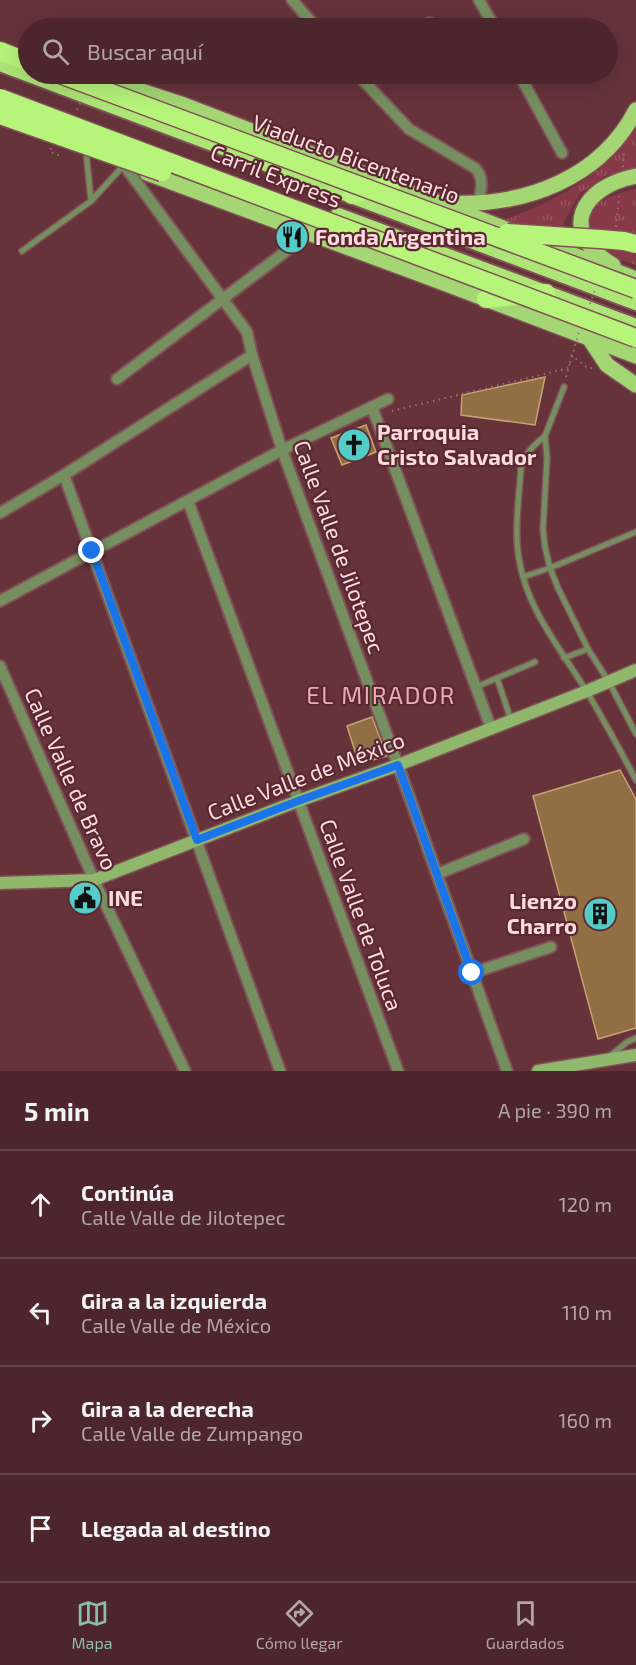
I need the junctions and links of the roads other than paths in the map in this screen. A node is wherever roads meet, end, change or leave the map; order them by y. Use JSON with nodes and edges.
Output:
{"nodes":[{"id":1,"x":292,"y":0,"type":"edge"},
{"id":2,"x":479,"y":0,"type":"edge"},
{"id":3,"x":308,"y":18,"type":"edge"},
{"id":4,"x":489,"y":18,"type":"edge"},
{"id":5,"x":0,"y":42,"type":"edge"},
{"id":6,"x":18,"y":48,"type":"edge"},
{"id":7,"x":0,"y":52,"type":"edge"},
{"id":8,"x":14,"y":64,"type":"edge"},
{"id":9,"x":66,"y":84,"type":"edge"},
{"id":10,"x":87,"y":84,"type":"edge"},
{"id":11,"x":120,"y":84,"type":"edge"},
{"id":12,"x":368,"y":84,"type":"edge"},
{"id":13,"x":524,"y":84,"type":"edge"},
{"id":14,"x":0,"y":91,"type":"edge"},
{"id":15,"x":0,"y":98,"type":"edge"},
{"id":16,"x":636,"y":110,"type":"edge"},
{"id":17,"x":0,"y":115,"type":"edge"},
{"id":18,"x":0,"y":121,"type":"edge"},
{"id":19,"x":86,"y":151,"type":"junction"},
{"id":20,"x":562,"y":153,"type":"dead end"},
{"id":21,"x":124,"y":165,"type":"junction"},
{"id":22,"x":629,"y":177,"type":"edge"},
{"id":23,"x":392,"y":184,"type":"junction"},
{"id":24,"x":352,"y":195,"type":"junction"},
{"id":25,"x":91,"y":201,"type":"junction"},
{"id":26,"x":436,"y":201,"type":"junction"},
{"id":27,"x":478,"y":204,"type":"junction"},
{"id":28,"x":478,"y":230,"type":"junction"},
{"id":29,"x":310,"y":233,"type":"junction"},
{"id":30,"x":636,"y":244,"type":"edge"},
{"id":31,"x":22,"y":251,"type":"dead end"},
{"id":32,"x":636,"y":279,"type":"edge"},
{"id":33,"x":636,"y":289,"type":"edge"},
{"id":34,"x":546,"y":293,"type":"junction"},
{"id":35,"x":223,"y":299,"type":"junction"},
{"id":36,"x":486,"y":299,"type":"junction"},
{"id":37,"x":636,"y":302,"type":"edge"},
{"id":38,"x":636,"y":327,"type":"edge"},
{"id":39,"x":589,"y":338,"type":"junction"},
{"id":40,"x":636,"y":338,"type":"edge"},
{"id":41,"x":636,"y":344,"type":"edge"},
{"id":42,"x":252,"y":355,"type":"junction"},
{"id":43,"x":636,"y":356,"type":"edge"},
{"id":44,"x":117,"y":379,"type":"dead end"},
{"id":45,"x":636,"y":385,"type":"edge"},
{"id":46,"x":564,"y":387,"type":"road end"},
{"id":47,"x":388,"y":399,"type":"dead end"},
{"id":48,"x":373,"y":411,"type":"junction"},
{"id":49,"x":545,"y":436,"type":"junction"},
{"id":50,"x":282,"y":450,"type":"junction"},
{"id":51,"x":64,"y":476,"type":"junction"},
{"id":52,"x":188,"y":501,"type":"junction"},
{"id":53,"x":0,"y":513,"type":"edge"},
{"id":54,"x":636,"y":532,"type":"edge"},
{"id":55,"x":92,"y":551,"type":"junction"},
{"id":56,"x":550,"y":568,"type":"junction"},
{"id":57,"x":523,"y":577,"type":"junction"},
{"id":58,"x":0,"y":602,"type":"edge"},
{"id":59,"x":588,"y":649,"type":"junction"},
{"id":60,"x":564,"y":658,"type":"junction"},
{"id":61,"x":535,"y":662,"type":"dead end"},
{"id":62,"x":0,"y":666,"type":"edge"},
{"id":63,"x":636,"y":670,"type":"edge"},
{"id":64,"x":497,"y":678,"type":"junction"},
{"id":65,"x":609,"y":682,"type":"junction"},
{"id":66,"x":476,"y":687,"type":"junction"},
{"id":67,"x":587,"y":691,"type":"junction"},
{"id":68,"x":511,"y":720,"type":"junction"},
{"id":69,"x":491,"y":728,"type":"junction"},
{"id":70,"x":636,"y":734,"type":"edge"},
{"id":71,"x":398,"y":765,"type":"junction"},
{"id":72,"x":636,"y":780,"type":"edge"},
{"id":73,"x":298,"y":801,"type":"junction"},
{"id":74,"x":524,"y":839,"type":"dead end"},
{"id":75,"x":197,"y":840,"type":"junction"},
{"id":76,"x":437,"y":874,"type":"junction"},
{"id":77,"x":94,"y":880,"type":"junction"},
{"id":78,"x":0,"y":883,"type":"edge"},
{"id":79,"x":551,"y":947,"type":"dead end"},
{"id":80,"x":472,"y":973,"type":"junction"},
{"id":81,"x":636,"y":1038,"type":"edge"},
{"id":82,"x":636,"y":1055,"type":"edge"},
{"id":83,"x":605,"y":1060,"type":"junction"},
{"id":84,"x":185,"y":1071,"type":"edge"},
{"id":85,"x":280,"y":1071,"type":"edge"},
{"id":86,"x":398,"y":1071,"type":"edge"},
{"id":87,"x":507,"y":1071,"type":"edge"},
{"id":88,"x":538,"y":1071,"type":"edge"}],
"edges":[{"from":1,"to":3,"type":"street"},
{"from":2,"to":4,"type":"street"},
{"from":5,"to":6,"type":"main road"},
{"from":7,"to":8,"type":"highway"},
{"from":9,"to":24,"type":"highway"},
{"from":10,"to":28,"type":"highway","name":"Viaducto Bicentenario","bridge":true},
{"from":11,"to":23,"type":"main road"},
{"from":12,"to":27,"type":"street"},
{"from":13,"to":20,"type":"street"},
{"from":14,"to":34,"type":"highway"},
{"from":15,"to":40,"type":"highway","name":"Carril Express","bridge":true},
{"from":16,"to":27,"type":"main road"},
{"from":17,"to":41,"type":"highway","bridge":true},
{"from":18,"to":19,"type":"main road"},
{"from":19,"to":21,"type":"main road"},
{"from":19,"to":25,"type":"lane"},
{"from":21,"to":25,"type":"lane"},
{"from":21,"to":29,"type":"main road"},
{"from":21,"to":35,"type":"street","name":"Calle Valle de Jilotepec"},
{"from":22,"to":32,"type":"main road"},
{"from":23,"to":24,"type":"highway"},
{"from":23,"to":26,"type":"main road"},
{"from":24,"to":37,"type":"highway"},
{"from":25,"to":31,"type":"lane"},
{"from":26,"to":27,"type":"main road"},
{"from":26,"to":32,"type":"main road"},
{"from":28,"to":30,"type":"highway","bridge":true},
{"from":28,"to":33,"type":"highway","name":"Viaducto Bicentenario","bridge":true},
{"from":29,"to":35,"type":"street"},
{"from":29,"to":36,"type":"main road"},
{"from":34,"to":36,"type":"highway"},
{"from":34,"to":38,"type":"highway"},
{"from":35,"to":42,"type":"street","name":"Calle Valle de Jilotepec"},
{"from":35,"to":44,"type":"street"},
{"from":36,"to":39,"type":"main road"},
{"from":39,"to":43,"type":"main road"},
{"from":39,"to":45,"type":"main road"},
{"from":42,"to":50,"type":"street","name":"Calle Valle de Jilotepec"},
{"from":42,"to":51,"type":"street"},
{"from":46,"to":49,"type":"lane"},
{"from":47,"to":48,"type":"street"},
{"from":48,"to":50,"type":"street"},
{"from":48,"to":66,"type":"street"},
{"from":49,"to":56,"type":"lane"},
{"from":49,"to":57,"type":"lane"},
{"from":50,"to":52,"type":"street"},
{"from":50,"to":71,"type":"street","name":"Calle Valle de Jilotepec"},
{"from":51,"to":53,"type":"street"},
{"from":51,"to":55,"type":"street"},
{"from":52,"to":55,"type":"street"},
{"from":52,"to":73,"type":"street","name":"Calle Valle de Toluca"},
{"from":54,"to":56,"type":"lane"},
{"from":55,"to":58,"type":"street"},
{"from":55,"to":75,"type":"street"},
{"from":56,"to":57,"type":"lane"},
{"from":56,"to":59,"type":"lane"},
{"from":57,"to":60,"type":"lane"},
{"from":59,"to":60,"type":"lane"},
{"from":59,"to":65,"type":"lane"},
{"from":60,"to":67,"type":"lane"},
{"from":61,"to":64,"type":"lane"},
{"from":62,"to":77,"type":"street","name":"Calle Valle de Bravo"},
{"from":63,"to":65,"type":"main road","name":"Calle Valle de México"},
{"from":64,"to":66,"type":"lane"},
{"from":64,"to":68,"type":"lane"},
{"from":65,"to":67,"type":"main road","name":"Calle Valle de México"},
{"from":65,"to":70,"type":"lane"},
{"from":66,"to":69,"type":"street"},
{"from":67,"to":68,"type":"main road","name":"Calle Valle de México"},
{"from":67,"to":72,"type":"lane"},
{"from":68,"to":69,"type":"main road","name":"Calle Valle de México"},
{"from":69,"to":71,"type":"main road","name":"Calle Valle de México"},
{"from":71,"to":73,"type":"main road","name":"Calle Valle de México"},
{"from":71,"to":76,"type":"street","name":"Calle Valle de Jilotepec"},
{"from":73,"to":75,"type":"main road","name":"Calle Valle de México"},
{"from":73,"to":86,"type":"street","name":"Calle Valle de Toluca"},
{"from":74,"to":76,"type":"street"},
{"from":75,"to":77,"type":"main road","name":"Calle Valle de México"},
{"from":75,"to":85,"type":"street"},
{"from":76,"to":80,"type":"street","name":"Calle Valle de Jilotepec"},
{"from":77,"to":78,"type":"main road","name":"Calle Valle de México"},
{"from":77,"to":84,"type":"street","name":"Calle Valle de Bravo"},
{"from":79,"to":80,"type":"street"},
{"from":80,"to":87,"type":"street","name":"Calle Valle de Jilotepec"},
{"from":81,"to":83,"type":"lane"},
{"from":82,"to":83,"type":"main road"},
{"from":83,"to":88,"type":"main road"}]}
